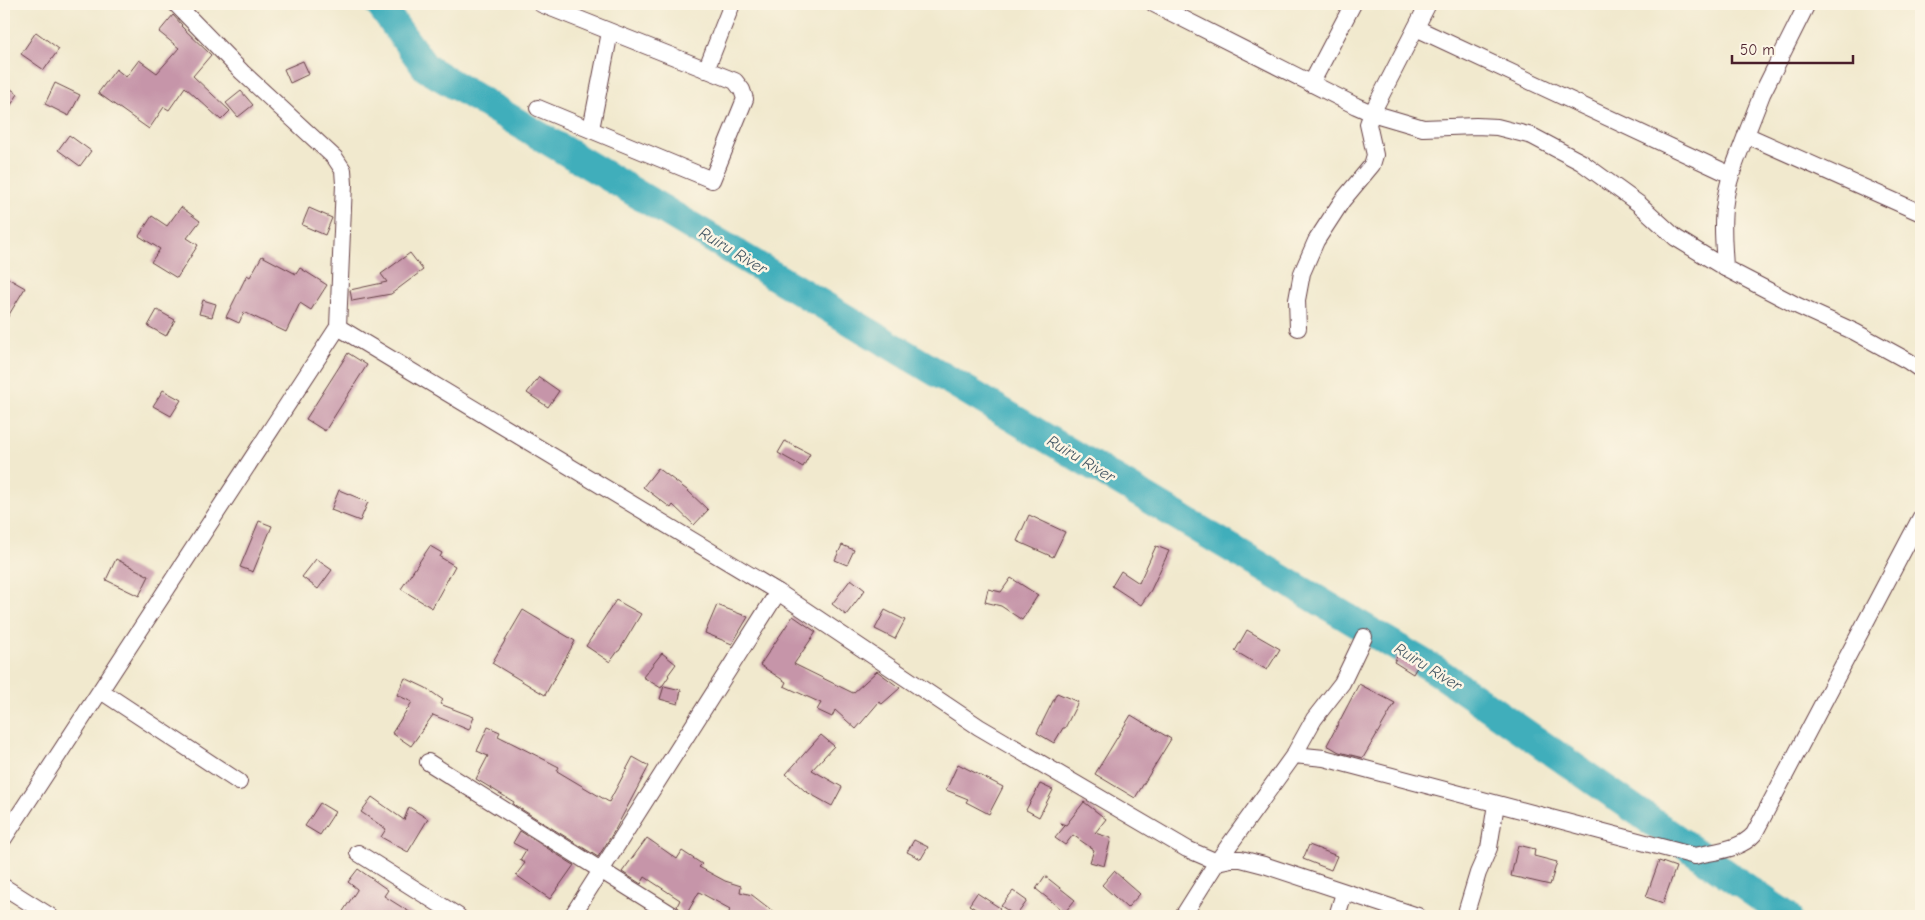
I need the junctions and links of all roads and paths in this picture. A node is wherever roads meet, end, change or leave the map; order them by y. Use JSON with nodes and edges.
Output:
{"nodes":[{"id":1,"x":176,"y":4,"type":"edge"},
{"id":2,"x":541,"y":4,"type":"edge"},
{"id":3,"x":732,"y":4,"type":"edge"},
{"id":4,"x":1154,"y":4,"type":"edge"},
{"id":5,"x":1353,"y":4,"type":"edge"},
{"id":6,"x":1428,"y":4,"type":"edge"},
{"id":7,"x":1807,"y":4,"type":"edge"},
{"id":8,"x":1416,"y":28,"type":"junction"},
{"id":9,"x":610,"y":32,"type":"junction"},
{"id":10,"x":706,"y":70,"type":"junction"},
{"id":11,"x":1311,"y":84,"type":"junction"},
{"id":12,"x":538,"y":108,"type":"dead end"},
{"id":13,"x":1372,"y":113,"type":"junction"},
{"id":14,"x":591,"y":129,"type":"junction"},
{"id":15,"x":1746,"y":135,"type":"junction"},
{"id":16,"x":1731,"y":175,"type":"junction"},
{"id":17,"x":1921,"y":213,"type":"edge"},
{"id":18,"x":1724,"y":268,"type":"junction"},
{"id":19,"x":338,"y":327,"type":"junction"},
{"id":20,"x":1298,"y":328,"type":"dead end"},
{"id":21,"x":1921,"y":370,"type":"edge"},
{"id":22,"x":1921,"y":518,"type":"edge"},
{"id":23,"x":778,"y":592,"type":"junction"},
{"id":24,"x":1364,"y":637,"type":"dead end"},
{"id":25,"x":101,"y":691,"type":"junction"},
{"id":26,"x":1294,"y":755,"type":"junction"},
{"id":27,"x":428,"y":762,"type":"dead end"},
{"id":28,"x":239,"y":782,"type":"dead end"},
{"id":29,"x":1496,"y":804,"type":"junction"},
{"id":30,"x":4,"y":838,"type":"edge"},
{"id":31,"x":358,"y":854,"type":"dead end"},
{"id":32,"x":1217,"y":862,"type":"junction"},
{"id":33,"x":601,"y":872,"type":"junction"},
{"id":34,"x":4,"y":887,"type":"edge"},
{"id":35,"x":1344,"y":893,"type":"junction"},
{"id":36,"x":1184,"y":915,"type":"edge"},
{"id":37,"x":50,"y":916,"type":"edge"},
{"id":38,"x":458,"y":916,"type":"edge"},
{"id":39,"x":572,"y":916,"type":"edge"},
{"id":40,"x":674,"y":916,"type":"edge"},
{"id":41,"x":1337,"y":916,"type":"edge"},
{"id":42,"x":1418,"y":916,"type":"edge"},
{"id":43,"x":1466,"y":916,"type":"edge"}],
"edges":[{"from":1,"to":19,"type":"street"},
{"from":2,"to":9,"type":"street"},
{"from":3,"to":10,"type":"street"},
{"from":4,"to":11,"type":"street"},
{"from":5,"to":11,"type":"street"},
{"from":6,"to":8,"type":"street"},
{"from":7,"to":15,"type":"street"},
{"from":8,"to":13,"type":"street"},
{"from":8,"to":16,"type":"street"},
{"from":9,"to":10,"type":"street"},
{"from":9,"to":14,"type":"street"},
{"from":10,"to":14,"type":"street"},
{"from":11,"to":13,"type":"street"},
{"from":12,"to":14,"type":"street"},
{"from":13,"to":18,"type":"street"},
{"from":13,"to":20,"type":"street"},
{"from":15,"to":16,"type":"street"},
{"from":15,"to":17,"type":"street"},
{"from":16,"to":18,"type":"street"},
{"from":18,"to":21,"type":"street"},
{"from":19,"to":23,"type":"street"},
{"from":19,"to":25,"type":"street"},
{"from":22,"to":29,"type":"street"},
{"from":23,"to":32,"type":"street"},
{"from":23,"to":33,"type":"street"},
{"from":24,"to":26,"type":"street"},
{"from":25,"to":28,"type":"street"},
{"from":25,"to":30,"type":"street"},
{"from":26,"to":29,"type":"street"},
{"from":26,"to":32,"type":"street"},
{"from":27,"to":33,"type":"street"},
{"from":29,"to":43,"type":"street"},
{"from":31,"to":38,"type":"street"},
{"from":32,"to":35,"type":"street"},
{"from":32,"to":36,"type":"street"},
{"from":33,"to":39,"type":"street"},
{"from":33,"to":40,"type":"street"},
{"from":34,"to":37,"type":"street"},
{"from":35,"to":41,"type":"street"},
{"from":35,"to":42,"type":"street"}]}
